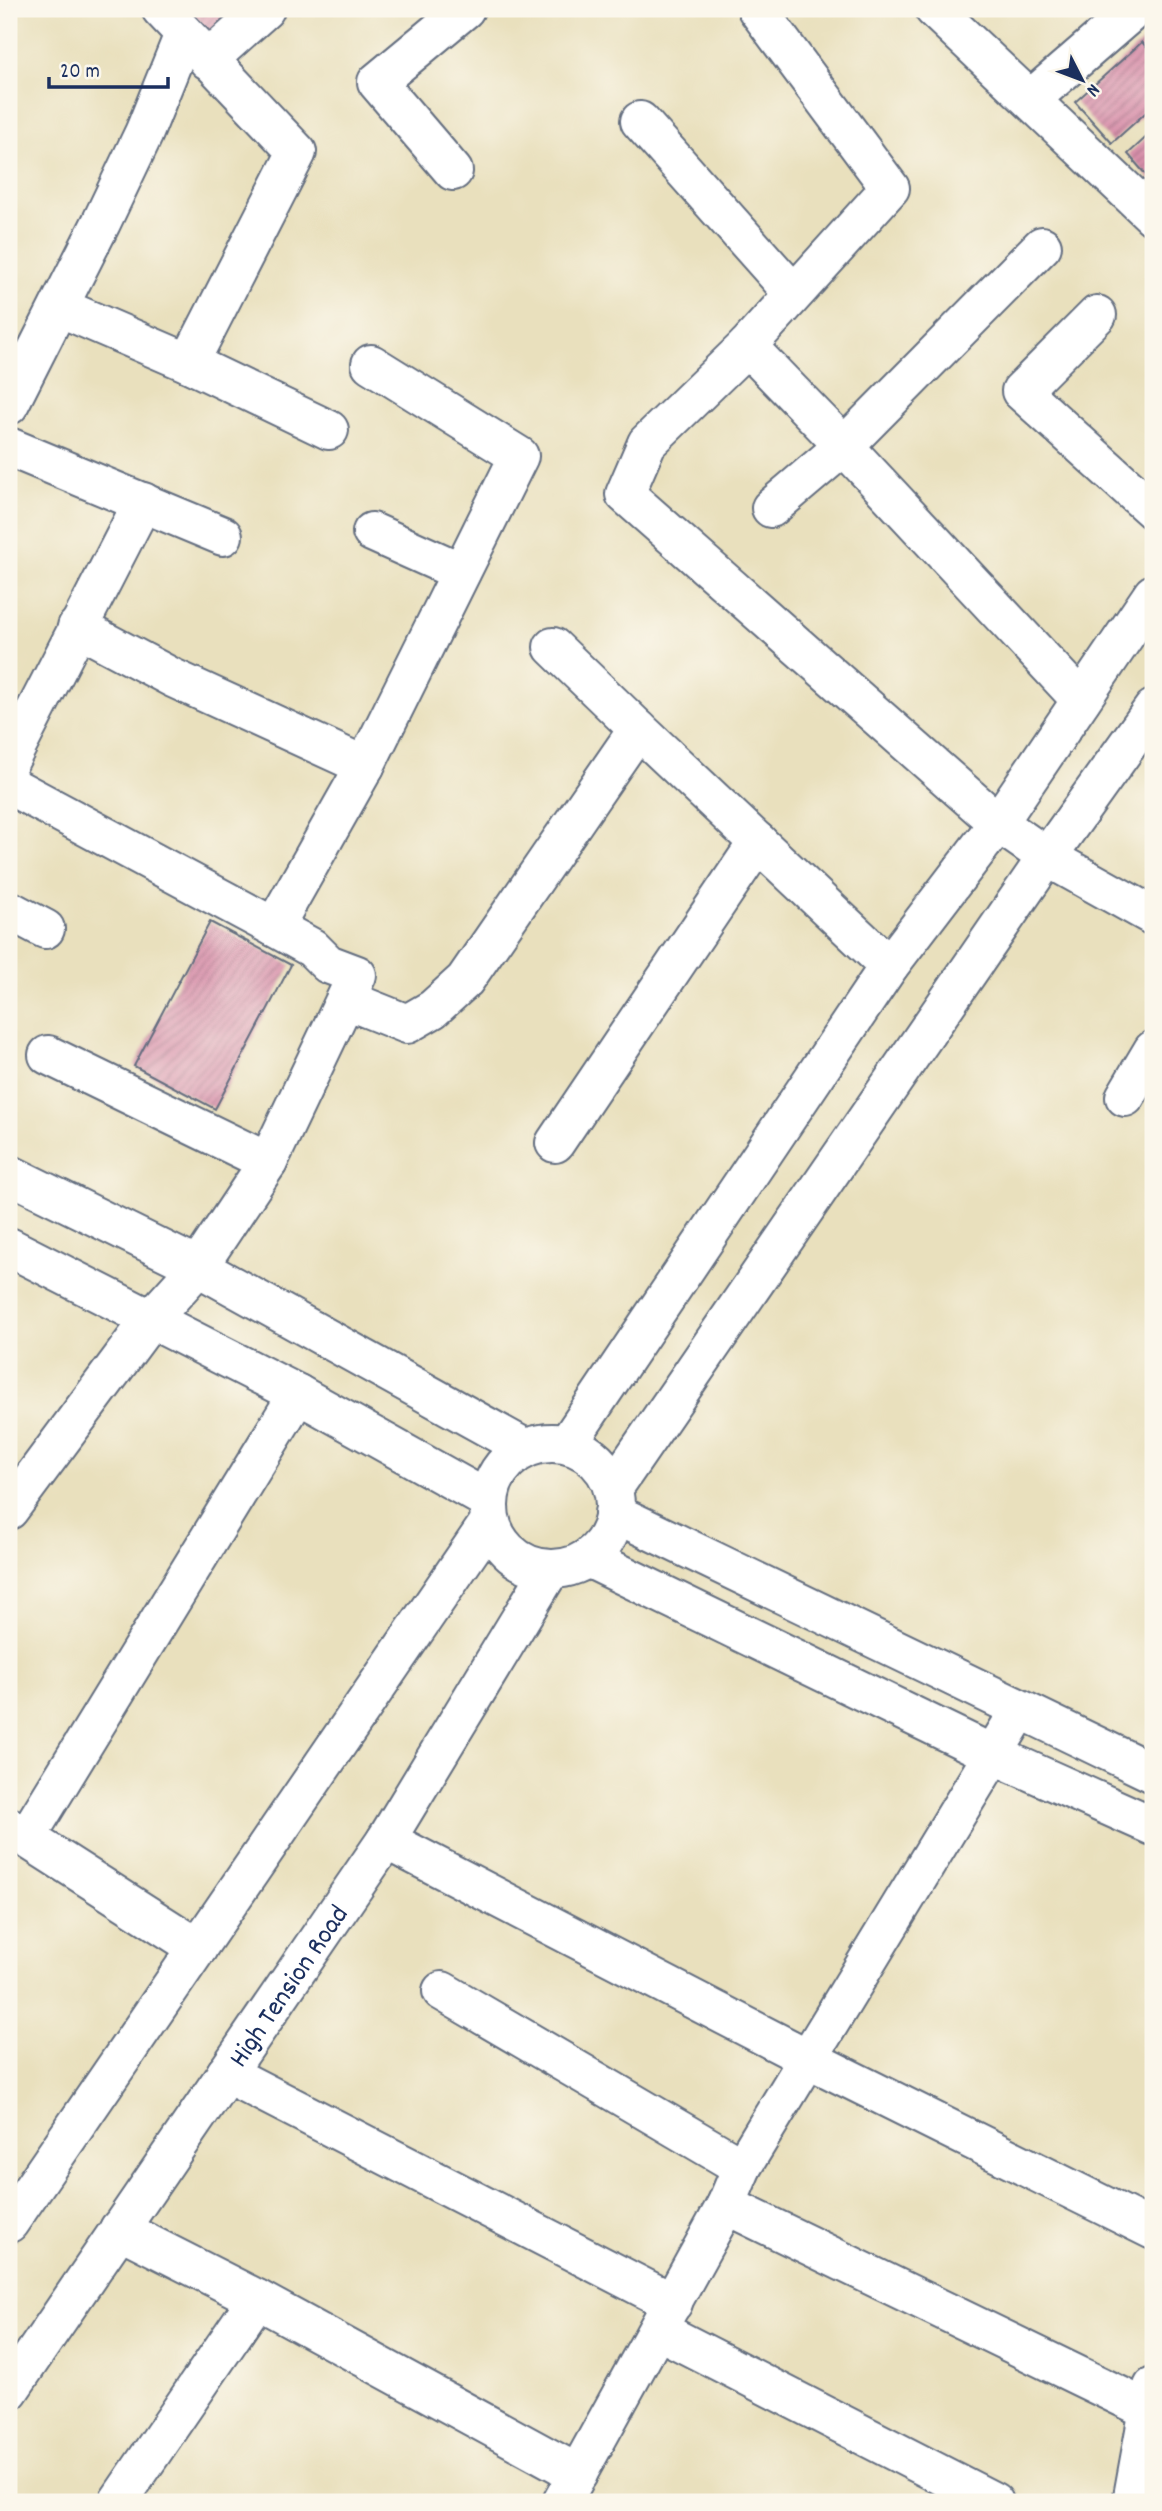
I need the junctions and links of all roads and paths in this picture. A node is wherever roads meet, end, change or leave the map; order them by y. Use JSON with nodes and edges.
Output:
{"nodes":[{"id":1,"x":265,"y":9,"type":"edge"},
{"id":2,"x":465,"y":9,"type":"edge"},
{"id":3,"x":757,"y":9,"type":"edge"},
{"id":4,"x":934,"y":9,"type":"edge"},
{"id":5,"x":1135,"y":9,"type":"edge"},
{"id":6,"x":184,"y":34,"type":"edge"},
{"id":7,"x":1031,"y":99,"type":"junction"},
{"id":8,"x":640,"y":121,"type":"dead end"},
{"id":9,"x":453,"y":171,"type":"dead end"},
{"id":10,"x":1153,"y":216,"type":"edge"},
{"id":11,"x":1042,"y":246,"type":"dead end"},
{"id":12,"x":793,"y":293,"type":"junction"},
{"id":13,"x":59,"y":307,"type":"junction"},
{"id":14,"x":1097,"y":315,"type":"dead end"},
{"id":15,"x":747,"y":346,"type":"junction"},
{"id":16,"x":189,"y":363,"type":"junction"},
{"id":17,"x":371,"y":364,"type":"dead end"},
{"id":18,"x":9,"y":405,"type":"edge"},
{"id":19,"x":329,"y":430,"type":"dead end"},
{"id":20,"x":844,"y":446,"type":"junction"},
{"id":21,"x":9,"y":447,"type":"edge"},
{"id":22,"x":143,"y":502,"type":"junction"},
{"id":23,"x":771,"y":508,"type":"dead end"},
{"id":24,"x":1153,"y":510,"type":"edge"},
{"id":25,"x":372,"y":532,"type":"dead end"},
{"id":26,"x":223,"y":536,"type":"dead end"},
{"id":27,"x":461,"y":572,"type":"junction"},
{"id":28,"x":1153,"y":594,"type":"edge"},
{"id":29,"x":77,"y":627,"type":"junction"},
{"id":30,"x":553,"y":646,"type":"dead end"},
{"id":31,"x":1081,"y":700,"type":"junction"},
{"id":32,"x":1153,"y":709,"type":"edge"},
{"id":33,"x":638,"y":729,"type":"junction"},
{"id":34,"x":9,"y":762,"type":"edge"},
{"id":35,"x":365,"y":766,"type":"junction"},
{"id":36,"x":9,"y":785,"type":"edge"},
{"id":37,"x":998,"y":823,"type":"junction"},
{"id":38,"x":758,"y":842,"type":"junction"},
{"id":39,"x":1047,"y":857,"type":"junction"},
{"id":40,"x":9,"y":910,"type":"edge"},
{"id":41,"x":1153,"y":916,"type":"edge"},
{"id":42,"x":274,"y":927,"type":"junction"},
{"id":43,"x":45,"y":929,"type":"dead end"},
{"id":44,"x":890,"y":966,"type":"junction"},
{"id":45,"x":347,"y":1000,"type":"junction"},
{"id":46,"x":1153,"y":1050,"type":"edge"},
{"id":47,"x":48,"y":1055,"type":"dead end"},
{"id":48,"x":1125,"y":1097,"type":"dead end"},
{"id":49,"x":555,"y":1143,"type":"dead end"},
{"id":50,"x":268,"y":1162,"type":"junction"},
{"id":51,"x":9,"y":1174,"type":"edge"},
{"id":52,"x":9,"y":1247,"type":"edge"},
{"id":53,"x":198,"y":1267,"type":"junction"},
{"id":54,"x":151,"y":1320,"type":"junction"},
{"id":55,"x":298,"y":1394,"type":"junction"},
{"id":56,"x":568,"y":1443,"type":"junction"},
{"id":57,"x":525,"y":1448,"type":"junction"},
{"id":58,"x":14,"y":1492,"type":"edge"},
{"id":59,"x":614,"y":1500,"type":"junction"},
{"id":60,"x":489,"y":1511,"type":"junction"},
{"id":61,"x":588,"y":1558,"type":"junction"},
{"id":62,"x":550,"y":1570,"type":"junction"},
{"id":63,"x":1020,"y":1710,"type":"junction"},
{"id":64,"x":992,"y":1754,"type":"junction"},
{"id":65,"x":1153,"y":1773,"type":"edge"},
{"id":66,"x":1153,"y":1826,"type":"edge"},
{"id":67,"x":17,"y":1833,"type":"edge"},
{"id":68,"x":386,"y":1840,"type":"junction"},
{"id":69,"x":198,"y":1948,"type":"junction"},
{"id":70,"x":442,"y":1991,"type":"dead end"},
{"id":71,"x":807,"y":2058,"type":"junction"},
{"id":72,"x":226,"y":2073,"type":"junction"},
{"id":73,"x":742,"y":2167,"type":"junction"},
{"id":74,"x":726,"y":2205,"type":"junction"},
{"id":75,"x":9,"y":2223,"type":"edge"},
{"id":76,"x":119,"y":2230,"type":"junction"},
{"id":77,"x":1153,"y":2230,"type":"edge"},
{"id":78,"x":257,"y":2299,"type":"junction"},
{"id":79,"x":665,"y":2316,"type":"junction"},
{"id":80,"x":9,"y":2391,"type":"edge"},
{"id":81,"x":1152,"y":2402,"type":"edge"},
{"id":82,"x":570,"y":2488,"type":"edge"},
{"id":83,"x":118,"y":2502,"type":"edge"},
{"id":84,"x":994,"y":2502,"type":"edge"},
{"id":85,"x":1132,"y":2502,"type":"edge"}],
"edges":[{"from":1,"to":6,"type":"street"},
{"from":2,"to":9,"type":"street"},
{"from":3,"to":12,"type":"street"},
{"from":4,"to":7,"type":"street"},
{"from":5,"to":7,"type":"street"},
{"from":6,"to":13,"type":"street"},
{"from":6,"to":16,"type":"street"},
{"from":7,"to":10,"type":"street"},
{"from":8,"to":12,"type":"street"},
{"from":11,"to":20,"type":"street"},
{"from":12,"to":15,"type":"street"},
{"from":13,"to":16,"type":"street"},
{"from":13,"to":18,"type":"street"},
{"from":14,"to":24,"type":"street"},
{"from":15,"to":20,"type":"street"},
{"from":15,"to":37,"type":"street"},
{"from":16,"to":19,"type":"street"},
{"from":17,"to":27,"type":"street"},
{"from":20,"to":23,"type":"street"},
{"from":20,"to":31,"type":"street"},
{"from":21,"to":22,"type":"street"},
{"from":22,"to":26,"type":"street"},
{"from":22,"to":29,"type":"street"},
{"from":25,"to":27,"type":"street"},
{"from":27,"to":35,"type":"street"},
{"from":28,"to":31,"type":"street"},
{"from":29,"to":34,"type":"street"},
{"from":29,"to":35,"type":"street"},
{"from":30,"to":33,"type":"street"},
{"from":31,"to":37,"type":"street"},
{"from":32,"to":39,"type":"street"},
{"from":33,"to":38,"type":"street"},
{"from":33,"to":45,"type":"street"},
{"from":35,"to":42,"type":"street"},
{"from":36,"to":42,"type":"street"},
{"from":37,"to":39,"type":"street"},
{"from":37,"to":44,"type":"street"},
{"from":38,"to":44,"type":"street"},
{"from":38,"to":49,"type":"street"},
{"from":39,"to":41,"type":"street"},
{"from":39,"to":59,"type":"street"},
{"from":40,"to":43,"type":"street"},
{"from":42,"to":45,"type":"street"},
{"from":44,"to":56,"type":"street"},
{"from":45,"to":50,"type":"street"},
{"from":46,"to":48,"type":"street"},
{"from":47,"to":50,"type":"street"},
{"from":50,"to":53,"type":"street"},
{"from":51,"to":53,"type":"street"},
{"from":52,"to":54,"type":"street"},
{"from":53,"to":54,"type":"street"},
{"from":53,"to":57,"type":"street"},
{"from":54,"to":55,"type":"street"},
{"from":54,"to":58,"type":"street"},
{"from":55,"to":60,"type":"street"},
{"from":55,"to":67,"type":"street"},
{"from":56,"to":57,"type":"street"},
{"from":56,"to":59,"type":"street"},
{"from":57,"to":60,"type":"street"},
{"from":59,"to":61,"type":"street"},
{"from":59,"to":63,"type":"street"},
{"from":60,"to":62,"type":"street"},
{"from":60,"to":69,"type":"street"},
{"from":61,"to":62,"type":"street"},
{"from":61,"to":64,"type":"street"},
{"from":62,"to":68,"type":"street","name":"High Tension Road"},
{"from":63,"to":64,"type":"street"},
{"from":63,"to":65,"type":"street"},
{"from":64,"to":66,"type":"street"},
{"from":64,"to":71,"type":"street"},
{"from":67,"to":69,"type":"street"},
{"from":68,"to":71,"type":"street"},
{"from":68,"to":72,"type":"street","name":"High Tension Road"},
{"from":69,"to":75,"type":"street"},
{"from":70,"to":73,"type":"street"},
{"from":71,"to":73,"type":"street"},
{"from":71,"to":77,"type":"street"},
{"from":72,"to":76,"type":"street","name":"High Tension Road"},
{"from":72,"to":79,"type":"street"},
{"from":73,"to":74,"type":"street"},
{"from":74,"to":79,"type":"street"},
{"from":74,"to":81,"type":"street"},
{"from":76,"to":78,"type":"street"},
{"from":76,"to":80,"type":"street","name":"High Tension Road"},
{"from":78,"to":82,"type":"street"},
{"from":78,"to":83,"type":"street"},
{"from":79,"to":82,"type":"street"},
{"from":79,"to":84,"type":"street"},
{"from":81,"to":85,"type":"street"}]}
